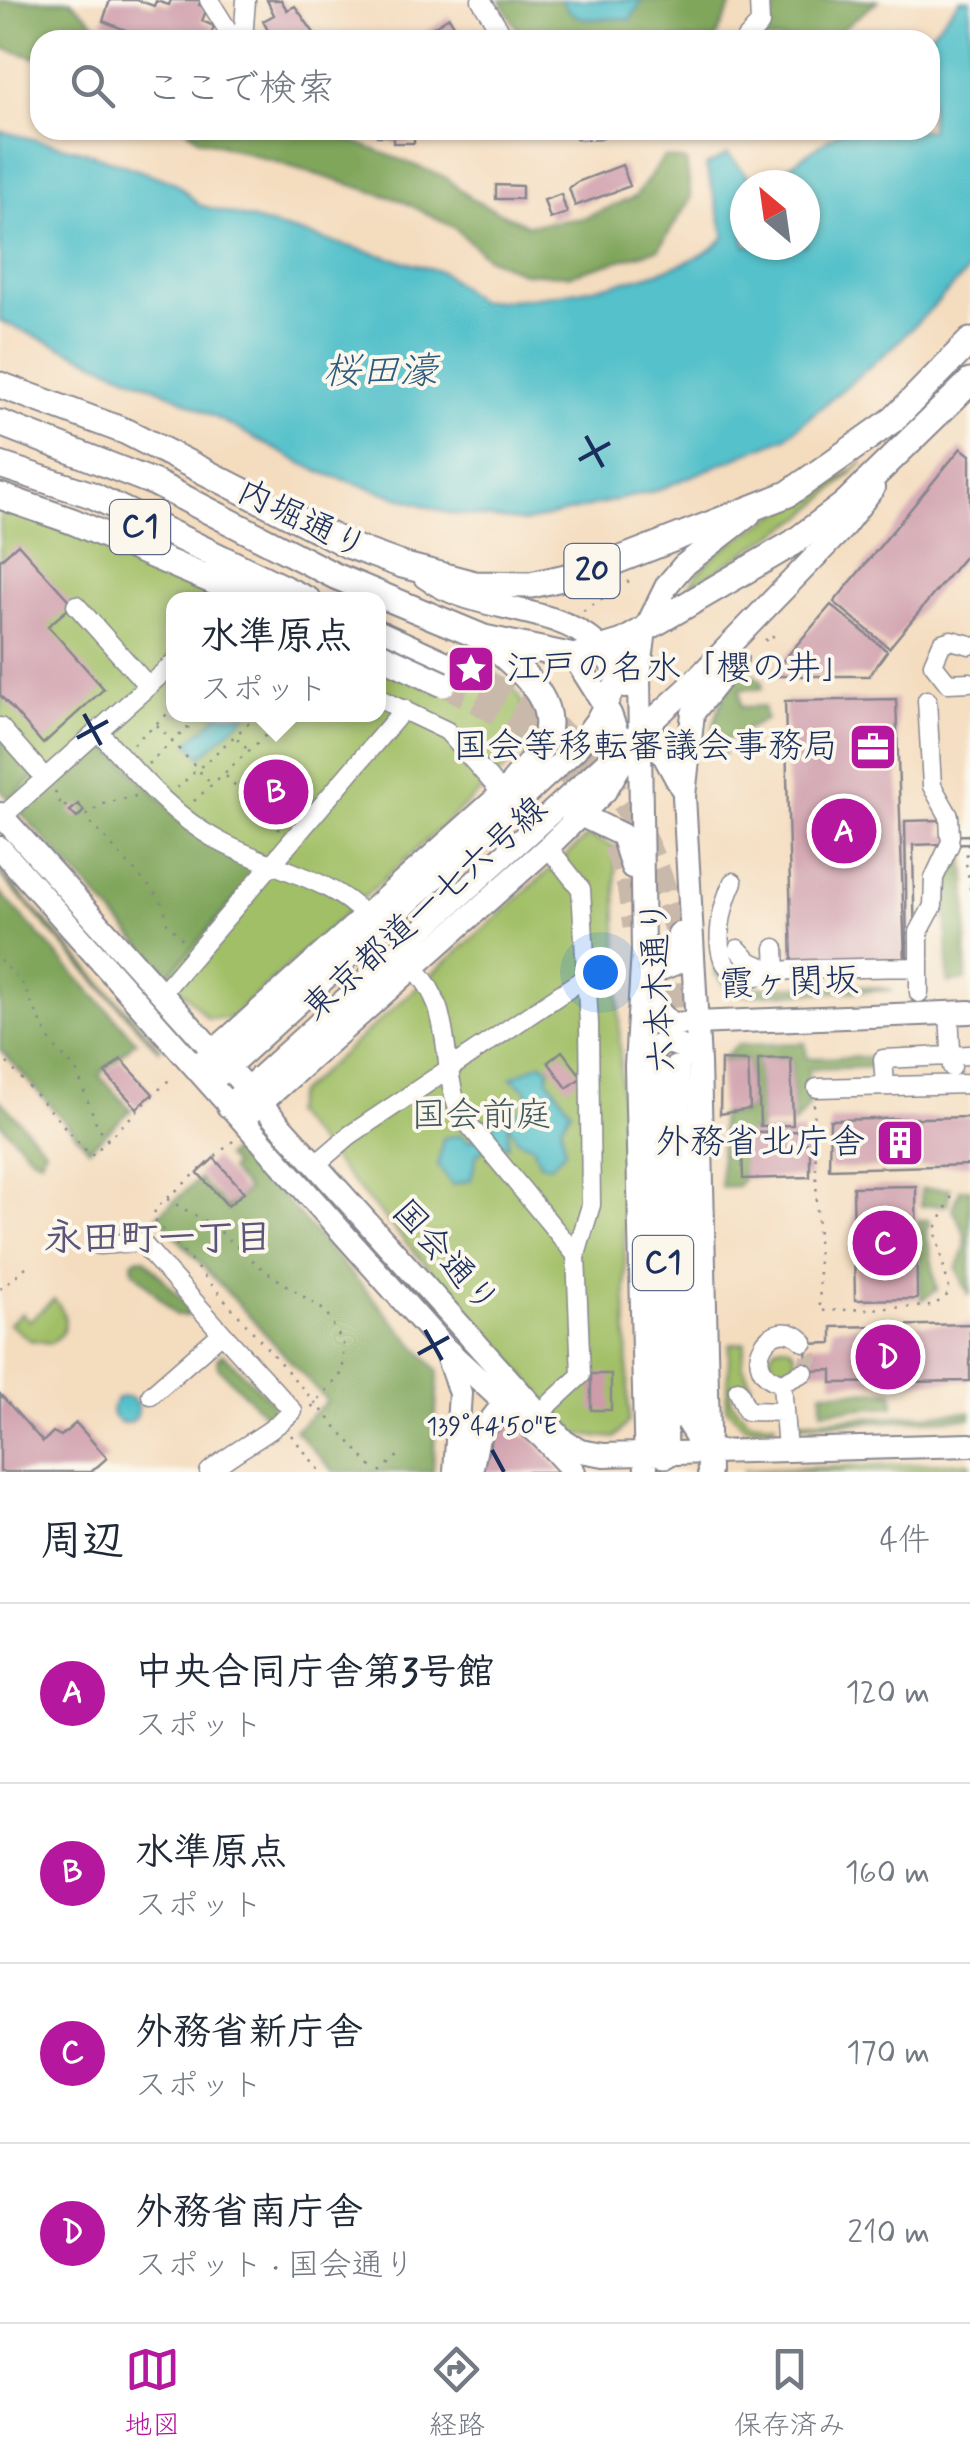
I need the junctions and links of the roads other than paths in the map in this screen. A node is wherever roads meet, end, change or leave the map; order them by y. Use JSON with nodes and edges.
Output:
{"nodes":[{"id":1,"x":208,"y":0,"type":"edge"},
{"id":2,"x":246,"y":0,"type":"edge"},
{"id":3,"x":481,"y":0,"type":"edge"},
{"id":4,"x":759,"y":0,"type":"edge"},
{"id":5,"x":228,"y":30,"type":"edge"},
{"id":6,"x":244,"y":30,"type":"edge"},
{"id":7,"x":500,"y":30,"type":"edge"},
{"id":8,"x":754,"y":30,"type":"edge"},
{"id":9,"x":970,"y":340,"type":"edge"},
{"id":10,"x":970,"y":382,"type":"edge"},
{"id":11,"x":0,"y":385,"type":"edge"},
{"id":12,"x":0,"y":422,"type":"edge"},
{"id":13,"x":900,"y":453,"type":"junction"},
{"id":14,"x":0,"y":465,"type":"edge"},
{"id":15,"x":0,"y":476,"type":"edge"},
{"id":16,"x":0,"y":496,"type":"edge"},
{"id":17,"x":761,"y":508,"type":"junction"},
{"id":18,"x":415,"y":570,"type":"junction"},
{"id":19,"x":802,"y":573,"type":"junction"},
{"id":20,"x":239,"y":592,"type":"edge"},
{"id":21,"x":257,"y":592,"type":"edge"},
{"id":22,"x":292,"y":592,"type":"edge"},
{"id":23,"x":373,"y":592,"type":"edge"},
{"id":24,"x":386,"y":597,"type":"edge"},
{"id":25,"x":76,"y":605,"type":"dead end"},
{"id":26,"x":645,"y":630,"type":"junction"},
{"id":27,"x":386,"y":638,"type":"edge"},
{"id":28,"x":484,"y":638,"type":"junction"},
{"id":29,"x":970,"y":645,"type":"edge"},
{"id":30,"x":602,"y":651,"type":"junction"},
{"id":31,"x":386,"y":656,"type":"edge"},
{"id":32,"x":574,"y":657,"type":"junction"},
{"id":33,"x":166,"y":670,"type":"edge"},
{"id":34,"x":620,"y":679,"type":"junction"},
{"id":35,"x":970,"y":682,"type":"edge"},
{"id":36,"x":148,"y":686,"type":"junction"},
{"id":37,"x":927,"y":700,"type":"dead end"},
{"id":38,"x":386,"y":701,"type":"edge"},
{"id":39,"x":605,"y":703,"type":"junction"},
{"id":40,"x":404,"y":709,"type":"junction"},
{"id":41,"x":0,"y":727,"type":"edge"},
{"id":42,"x":98,"y":731,"type":"junction"},
{"id":43,"x":632,"y":735,"type":"junction"},
{"id":44,"x":576,"y":750,"type":"junction"},
{"id":45,"x":45,"y":778,"type":"junction"},
{"id":46,"x":508,"y":788,"type":"junction"},
{"id":47,"x":684,"y":796,"type":"junction"},
{"id":48,"x":552,"y":813,"type":"junction"},
{"id":49,"x":584,"y":813,"type":"junction"},
{"id":50,"x":1,"y":815,"type":"edge"},
{"id":51,"x":956,"y":841,"type":"edge"},
{"id":52,"x":548,"y":847,"type":"junction"},
{"id":53,"x":0,"y":848,"type":"edge"},
{"id":54,"x":272,"y":866,"type":"junction"},
{"id":55,"x":733,"y":882,"type":"dead end"},
{"id":56,"x":366,"y":917,"type":"junction"},
{"id":57,"x":928,"y":917,"type":"junction"},
{"id":58,"x":690,"y":919,"type":"junction"},
{"id":59,"x":775,"y":948,"type":"dead end"},
{"id":60,"x":738,"y":949,"type":"dead end"},
{"id":61,"x":642,"y":961,"type":"junction"},
{"id":62,"x":414,"y":968,"type":"junction"},
{"id":63,"x":918,"y":968,"type":"junction"},
{"id":64,"x":776,"y":972,"type":"junction"},
{"id":65,"x":586,"y":977,"type":"junction"},
{"id":66,"x":161,"y":994,"type":"junction"},
{"id":67,"x":960,"y":1013,"type":"edge"},
{"id":68,"x":696,"y":1021,"type":"junction"},
{"id":69,"x":961,"y":1056,"type":"edge"},
{"id":70,"x":221,"y":1059,"type":"junction"},
{"id":71,"x":662,"y":1064,"type":"junction"},
{"id":72,"x":449,"y":1070,"type":"junction"},
{"id":73,"x":192,"y":1076,"type":"junction"},
{"id":74,"x":961,"y":1084,"type":"edge"},
{"id":75,"x":885,"y":1085,"type":"junction"},
{"id":76,"x":816,"y":1088,"type":"road end"},
{"id":77,"x":254,"y":1096,"type":"junction"},
{"id":78,"x":235,"y":1122,"type":"junction"},
{"id":79,"x":315,"y":1165,"type":"junction"},
{"id":80,"x":99,"y":1245,"type":"dead end"},
{"id":81,"x":576,"y":1255,"type":"junction"},
{"id":82,"x":222,"y":1333,"type":"junction"},
{"id":83,"x":804,"y":1342,"type":"dead end"},
{"id":84,"x":445,"y":1348,"type":"junction"},
{"id":85,"x":804,"y":1372,"type":"dead end"},
{"id":86,"x":782,"y":1383,"type":"junction"},
{"id":87,"x":738,"y":1390,"type":"dead end"},
{"id":88,"x":152,"y":1395,"type":"dead end"},
{"id":89,"x":510,"y":1395,"type":"junction"},
{"id":90,"x":784,"y":1412,"type":"junction"},
{"id":91,"x":539,"y":1414,"type":"junction"},
{"id":92,"x":970,"y":1445,"type":"edge"},
{"id":93,"x":787,"y":1452,"type":"junction"},
{"id":94,"x":677,"y":1465,"type":"edge"},
{"id":95,"x":209,"y":1472,"type":"edge"},
{"id":96,"x":455,"y":1472,"type":"edge"},
{"id":97,"x":472,"y":1472,"type":"edge"},
{"id":98,"x":574,"y":1472,"type":"edge"}],
"edges":[{"from":1,"to":5,"type":"lane"},
{"from":2,"to":6,"type":"lane"},
{"from":3,"to":7,"type":"lane"},
{"from":4,"to":8,"type":"lane"},
{"from":9,"to":17,"type":"highway","name":"内堀通り","number":"20"},
{"from":10,"to":13,"type":"highway","name":"内堀通り","number":"20"},
{"from":11,"to":18,"type":"highway","name":"内堀通り","number":"20"},
{"from":12,"to":23,"type":"highway","name":"内堀通り","number":"20"},
{"from":13,"to":19,"type":"main road","name":"東京都道一七六号線"},
{"from":13,"to":26,"type":"highway","name":"内堀通り","number":"20"},
{"from":14,"to":22,"type":"highway","number":"C1"},
{"from":15,"to":21,"type":"highway","number":"C1"},
{"from":16,"to":20,"type":"highway"},
{"from":17,"to":18,"type":"highway","name":"内堀通り","number":"20"},
{"from":17,"to":26,"type":"main road","name":"六本木通り"},
{"from":18,"to":30,"type":"main road"},
{"from":19,"to":43,"type":"main road","name":"東京都道一七六号線"},
{"from":19,"to":47,"type":"main road"},
{"from":24,"to":28,"type":"highway","name":"内堀通り","number":"20"},
{"from":25,"to":36,"type":"lane"},
{"from":26,"to":30,"type":"highway","name":"内堀通り","number":"20"},
{"from":26,"to":34,"type":"main road","name":"東京都道一七六号線"},
{"from":26,"to":43,"type":"main road","name":"六本木通り"},
{"from":27,"to":31,"type":"highway","bridge":true},
{"from":28,"to":32,"type":"highway","name":"内堀通り","number":"20"},
{"from":28,"to":46,"type":"highway"},
{"from":29,"to":35,"type":"lane"},
{"from":30,"to":32,"type":"highway","name":"内堀通り","number":"20"},
{"from":30,"to":34,"type":"main road"},
{"from":32,"to":39,"type":"main road","name":"六本木通り"},
{"from":33,"to":36,"type":"lane"},
{"from":34,"to":39,"type":"main road","name":"東京都道一七六号線"},
{"from":34,"to":43,"type":"main road"},
{"from":36,"to":42,"type":"lane"},
{"from":37,"to":51,"type":"lane"},
{"from":38,"to":40,"type":"lane"},
{"from":39,"to":43,"type":"main road","name":"六本木通り"},
{"from":39,"to":44,"type":"main road","name":"東京都道一七六号線"},
{"from":39,"to":46,"type":"main road","name":"東京都道一七六号線"},
{"from":40,"to":46,"type":"lane"},
{"from":40,"to":54,"type":"lane"},
{"from":41,"to":45,"type":"lane"},
{"from":42,"to":45,"type":"lane"},
{"from":42,"to":54,"type":"lane"},
{"from":43,"to":44,"type":"main road"},
{"from":43,"to":47,"type":"main road"},
{"from":43,"to":48,"type":"main road","name":"東京都道一七六号線"},
{"from":43,"to":49,"type":"main road","name":"東京都道一七六号線"},
{"from":43,"to":61,"type":"main road","name":"六本木通り"},
{"from":44,"to":70,"type":"main road","name":"東京都道一七六号線"},
{"from":45,"to":50,"type":"lane"},
{"from":46,"to":56,"type":"main road","name":"東京都道一七六号線"},
{"from":47,"to":58,"type":"main road","name":"六本木通り"},
{"from":48,"to":49,"type":"main road"},
{"from":48,"to":77,"type":"main road","name":"東京都道一七六号線"},
{"from":49,"to":52,"type":"main road","name":"東京都道一七六号線"},
{"from":49,"to":61,"type":"main road"},
{"from":50,"to":66,"type":"main road","name":"国会通り"},
{"from":51,"to":57,"type":"lane"},
{"from":52,"to":62,"type":"main road","name":"東京都道一七六号線"},
{"from":52,"to":65,"type":"lane"},
{"from":53,"to":73,"type":"main road","name":"国会通り"},
{"from":54,"to":56,"type":"lane"},
{"from":54,"to":66,"type":"lane"},
{"from":55,"to":64,"type":"lane"},
{"from":56,"to":70,"type":"main road","name":"東京都道一七六号線"},
{"from":57,"to":63,"type":"lane"},
{"from":57,"to":63,"type":"lane"},
{"from":58,"to":61,"type":"main road"},
{"from":58,"to":68,"type":"main road","name":"六本木通り"},
{"from":59,"to":64,"type":"lane"},
{"from":60,"to":64,"type":"lane"},
{"from":61,"to":68,"type":"main road","name":"霞ヶ関坂"},
{"from":61,"to":71,"type":"main road","name":"六本木通り"},
{"from":62,"to":72,"type":"lane"},
{"from":62,"to":77,"type":"main road","name":"東京都道一七六号線"},
{"from":63,"to":64,"type":"lane"},
{"from":65,"to":72,"type":"lane"},
{"from":65,"to":81,"type":"lane"},
{"from":66,"to":70,"type":"main road","name":"国会通り"},
{"from":67,"to":68,"type":"main road","name":"霞ヶ関坂"},
{"from":67,"to":69,"type":"lane"},
{"from":68,"to":71,"type":"main road","name":"六本木通り"},
{"from":68,"to":71,"type":"main road"},
{"from":69,"to":74,"type":"lane"},
{"from":69,"to":75,"type":"lane"},
{"from":70,"to":73,"type":"main road","name":"東京都道一七六号線"},
{"from":70,"to":77,"type":"main road","name":"国会通り"},
{"from":71,"to":94,"type":"highway","number":"C1"},
{"from":71,"to":94,"type":"main road","name":"六本木通り"},
{"from":71,"to":94,"type":"highway","number":"C1"},
{"from":72,"to":79,"type":"lane"},
{"from":72,"to":81,"type":"lane"},
{"from":73,"to":78,"type":"main road","name":"国会通り"},
{"from":74,"to":75,"type":"lane"},
{"from":75,"to":76,"type":"lane"},
{"from":77,"to":78,"type":"main road","name":"東京都道一七六号線"},
{"from":77,"to":79,"type":"main road","name":"国会通り"},
{"from":78,"to":84,"type":"main road","name":"国会通り"},
{"from":79,"to":89,"type":"main road","name":"国会通り"},
{"from":80,"to":82,"type":"lane"},
{"from":81,"to":91,"type":"lane"},
{"from":82,"to":88,"type":"lane"},
{"from":82,"to":95,"type":"lane"},
{"from":83,"to":86,"type":"lane"},
{"from":84,"to":89,"type":"main road","name":"国会通り"},
{"from":84,"to":96,"type":"main road"},
{"from":85,"to":86,"type":"lane"},
{"from":86,"to":90,"type":"lane"},
{"from":87,"to":90,"type":"lane"},
{"from":89,"to":91,"type":"main road","name":"国会通り"},
{"from":89,"to":97,"type":"main road"},
{"from":89,"to":98,"type":"main road","name":"国会通り"},
{"from":90,"to":93,"type":"lane"},
{"from":91,"to":94,"type":"main road","name":"国会通り"},
{"from":92,"to":93,"type":"main road","name":"国会通り"},
{"from":93,"to":94,"type":"main road","name":"国会通り"}]}
